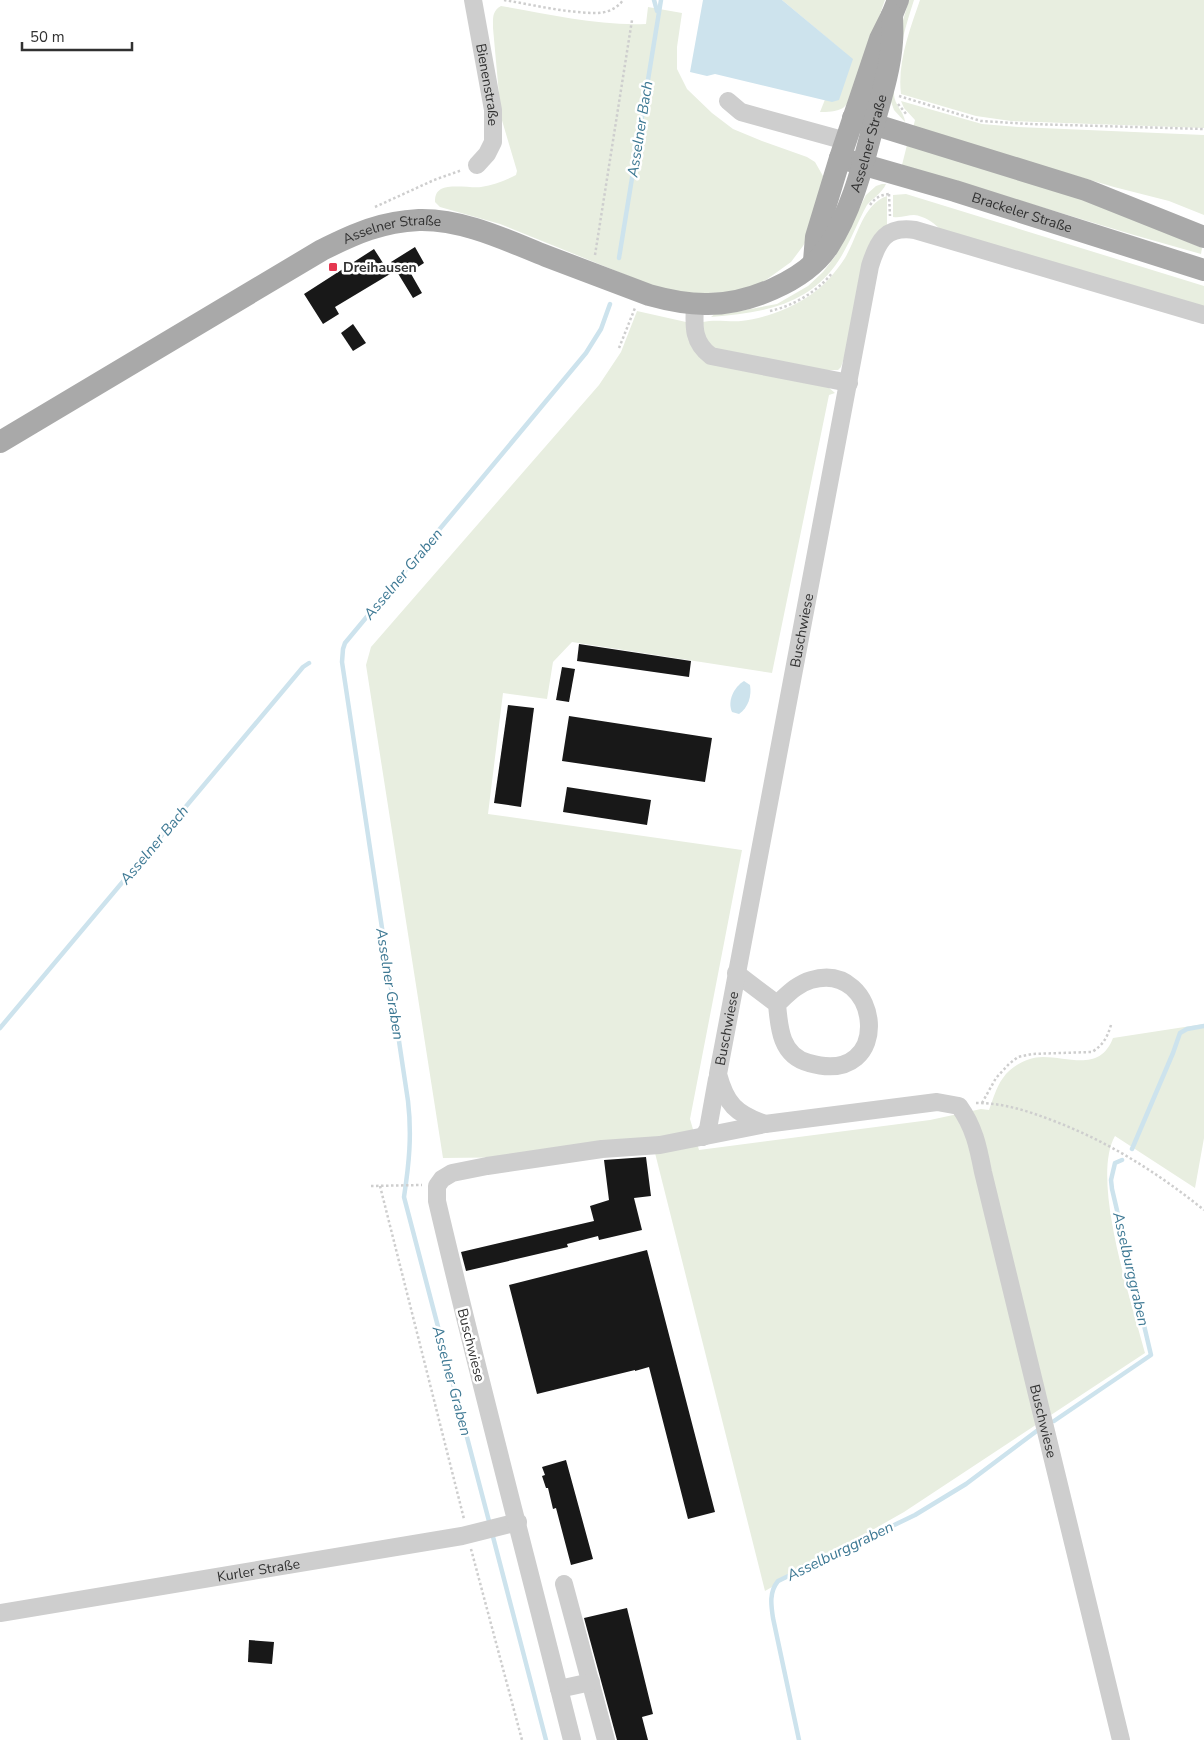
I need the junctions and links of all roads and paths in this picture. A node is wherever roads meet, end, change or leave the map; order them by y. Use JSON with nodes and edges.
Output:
{"nodes":[{"id":1,"x":473,"y":0,"type":"edge"},
{"id":2,"x":504,"y":0,"type":"edge"},
{"id":3,"x":623,"y":0,"type":"edge"},
{"id":4,"x":895,"y":8,"type":"edge"},
{"id":5,"x":632,"y":20,"type":"dead end"},
{"id":6,"x":728,"y":101,"type":"dead end"},
{"id":7,"x":910,"y":119,"type":"dead end"},
{"id":8,"x":864,"y":122,"type":"junction"},
{"id":9,"x":1204,"y":129,"type":"edge"},
{"id":10,"x":843,"y":150,"type":"junction"},
{"id":11,"x":477,"y":165,"type":"joint"},
{"id":12,"x":863,"y":165,"type":"junction"},
{"id":13,"x":890,"y":189,"type":"dead end"},
{"id":14,"x":889,"y":194,"type":"junction"},
{"id":15,"x":867,"y":209,"type":"dead end"},
{"id":16,"x":364,"y":230,"type":"junction"},
{"id":17,"x":893,"y":230,"type":"junction"},
{"id":18,"x":1204,"y":237,"type":"edge"},
{"id":19,"x":824,"y":265,"type":"junction"},
{"id":20,"x":1204,"y":270,"type":"edge"},
{"id":21,"x":590,"y":273,"type":"junction"},
{"id":22,"x":695,"y":304,"type":"junction"},
{"id":23,"x":643,"y":308,"type":"dead end"},
{"id":24,"x":765,"y":313,"type":"dead end"},
{"id":25,"x":1204,"y":316,"type":"edge"},
{"id":26,"x":619,"y":348,"type":"dead end"},
{"id":27,"x":848,"y":383,"type":"junction"},
{"id":28,"x":0,"y":442,"type":"edge"},
{"id":29,"x":736,"y":973,"type":"junction"},
{"id":30,"x":777,"y":1004,"type":"junction"},
{"id":31,"x":1111,"y":1025,"type":"dead end"},
{"id":32,"x":718,"y":1074,"type":"junction"},
{"id":33,"x":982,"y":1103,"type":"junction"},
{"id":34,"x":959,"y":1106,"type":"junction"},
{"id":35,"x":765,"y":1124,"type":"junction"},
{"id":36,"x":703,"y":1136,"type":"junction"},
{"id":37,"x":425,"y":1185,"type":"dead end"},
{"id":38,"x":371,"y":1186,"type":"dead end"},
{"id":39,"x":380,"y":1186,"type":"junction"},
{"id":40,"x":1204,"y":1210,"type":"edge"},
{"id":41,"x":513,"y":1523,"type":"junction"},
{"id":42,"x":468,"y":1536,"type":"junction"},
{"id":43,"x":564,"y":1584,"type":"dead end"},
{"id":44,"x":0,"y":1613,"type":"edge"},
{"id":45,"x":591,"y":1682,"type":"junction"},
{"id":46,"x":560,"y":1689,"type":"junction"},
{"id":47,"x":522,"y":1740,"type":"edge"},
{"id":48,"x":572,"y":1740,"type":"edge"},
{"id":49,"x":606,"y":1740,"type":"edge"},
{"id":50,"x":1121,"y":1740,"type":"edge"}],
"edges":[{"from":1,"to":11,"type":"street","name":"Bienenstraße"},
{"from":2,"to":3,"type":"path"},
{"from":4,"to":8,"type":"main road","name":"Asselner Straße"},
{"from":5,"to":21,"type":"path"},
{"from":6,"to":10,"type":"street"},
{"from":7,"to":9,"type":"path"},
{"from":8,"to":10,"type":"main road","name":"Asselner Straße"},
{"from":8,"to":12,"type":"main road","name":"Asselner Straße"},
{"from":8,"to":18,"type":"main road"},
{"from":10,"to":12,"type":"main road","name":"Brackeler Straße"},
{"from":10,"to":19,"type":"main road","name":"Asselner Straße"},
{"from":11,"to":16,"type":"path"},
{"from":12,"to":19,"type":"main road","name":"Asselner Straße"},
{"from":12,"to":20,"type":"main road","name":"Brackeler Straße"},
{"from":13,"to":14,"type":"path"},
{"from":14,"to":15,"type":"path"},
{"from":14,"to":17,"type":"path"},
{"from":16,"to":21,"type":"main road","name":"Asselner Straße"},
{"from":16,"to":28,"type":"main road","name":"Asselner Straße"},
{"from":17,"to":25,"type":"street"},
{"from":17,"to":27,"type":"street","name":"Buschwiese"},
{"from":19,"to":22,"type":"main road","name":"Asselner Straße"},
{"from":19,"to":24,"type":"path"},
{"from":21,"to":22,"type":"main road","name":"Asselner Straße"},
{"from":22,"to":27,"type":"street"},
{"from":23,"to":26,"type":"path"},
{"from":27,"to":29,"type":"street","name":"Buschwiese"},
{"from":29,"to":30,"type":"street"},
{"from":29,"to":32,"type":"street","name":"Buschwiese"},
{"from":30,"to":30,"type":"street"},
{"from":31,"to":33,"type":"path"},
{"from":32,"to":35,"type":"street","name":"Buschwiese"},
{"from":32,"to":36,"type":"street","name":"Buschwiese"},
{"from":33,"to":34,"type":"path"},
{"from":33,"to":40,"type":"path"},
{"from":34,"to":35,"type":"street","name":"Buschwiese"},
{"from":34,"to":50,"type":"street","name":"Buschwiese"},
{"from":35,"to":36,"type":"street","name":"Buschwiese"},
{"from":36,"to":41,"type":"street","name":"Buschwiese"},
{"from":37,"to":39,"type":"path"},
{"from":38,"to":39,"type":"path"},
{"from":39,"to":42,"type":"path"},
{"from":41,"to":42,"type":"street","name":"Kurler Straße"},
{"from":41,"to":46,"type":"street","name":"Buschwiese"},
{"from":42,"to":44,"type":"street","name":"Kurler Straße"},
{"from":42,"to":47,"type":"path"},
{"from":43,"to":45,"type":"street"},
{"from":45,"to":46,"type":"street"},
{"from":45,"to":49,"type":"street"},
{"from":46,"to":48,"type":"street","name":"Buschwiese"}]}
